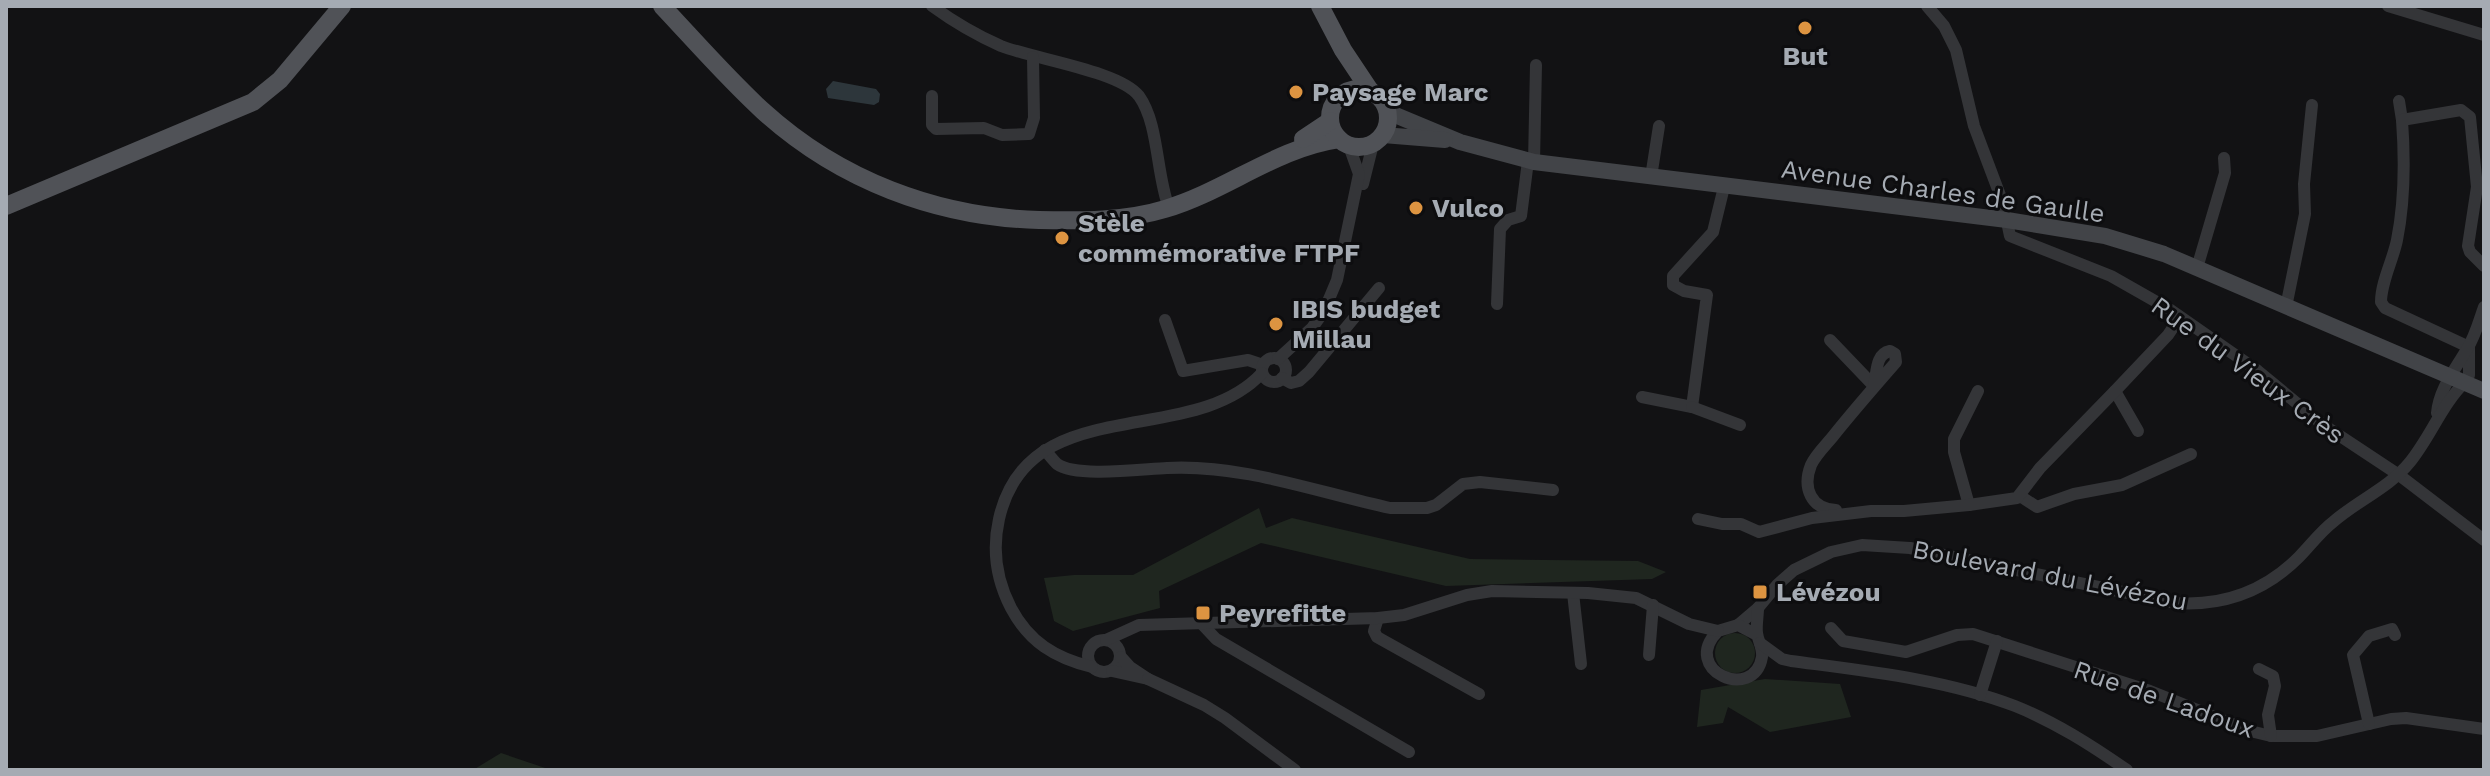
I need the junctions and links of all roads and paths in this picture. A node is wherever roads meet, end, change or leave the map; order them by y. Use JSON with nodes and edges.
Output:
{"nodes":[{"id":1,"x":342,"y":6,"type":"edge"},
{"id":2,"x":662,"y":6,"type":"edge"},
{"id":3,"x":932,"y":6,"type":"edge"},
{"id":4,"x":1320,"y":6,"type":"edge"},
{"id":5,"x":1927,"y":6,"type":"edge"},
{"id":6,"x":2388,"y":6,"type":"edge"},
{"id":7,"x":2482,"y":34,"type":"edge"},
{"id":8,"x":1343,"y":50,"type":"junction"},
{"id":9,"x":1033,"y":57,"type":"junction"},
{"id":10,"x":1536,"y":65,"type":"dead end"},
{"id":11,"x":1348,"y":92,"type":"junction"},
{"id":12,"x":1371,"y":92,"type":"junction"},
{"id":13,"x":932,"y":96,"type":"dead end"},
{"id":14,"x":2399,"y":101,"type":"dead end"},
{"id":15,"x":2312,"y":105,"type":"dead end"},
{"id":16,"x":1388,"y":112,"type":"junction"},
{"id":17,"x":2402,"y":120,"type":"junction"},
{"id":18,"x":1330,"y":121,"type":"junction"},
{"id":19,"x":1659,"y":126,"type":"dead end"},
{"id":20,"x":1378,"y":140,"type":"junction"},
{"id":21,"x":1460,"y":142,"type":"junction"},
{"id":22,"x":1344,"y":143,"type":"junction"},
{"id":23,"x":2224,"y":158,"type":"dead end"},
{"id":24,"x":1531,"y":161,"type":"junction"},
{"id":25,"x":1651,"y":177,"type":"junction"},
{"id":26,"x":1724,"y":187,"type":"junction"},
{"id":27,"x":1168,"y":204,"type":"junction"},
{"id":28,"x":6,"y":206,"type":"edge"},
{"id":29,"x":1352,"y":214,"type":"junction"},
{"id":30,"x":2007,"y":220,"type":"junction"},
{"id":31,"x":2484,"y":266,"type":"edge"},
{"id":32,"x":2197,"y":268,"type":"junction"},
{"id":33,"x":1379,"y":288,"type":"dead end"},
{"id":34,"x":1497,"y":304,"type":"dead end"},
{"id":35,"x":2286,"y":307,"type":"junction"},
{"id":36,"x":2484,"y":307,"type":"edge"},
{"id":37,"x":2180,"y":317,"type":"junction"},
{"id":38,"x":1165,"y":320,"type":"dead end"},
{"id":39,"x":1830,"y":340,"type":"dead end"},
{"id":40,"x":2469,"y":347,"type":"junction"},
{"id":41,"x":1281,"y":367,"type":"junction"},
{"id":42,"x":1264,"y":373,"type":"junction"},
{"id":43,"x":2461,"y":385,"type":"edge"},
{"id":44,"x":1978,"y":391,"type":"dead end"},
{"id":45,"x":2115,"y":391,"type":"junction"},
{"id":46,"x":1642,"y":397,"type":"dead end"},
{"id":47,"x":1692,"y":407,"type":"junction"},
{"id":48,"x":1740,"y":425,"type":"dead end"},
{"id":49,"x":2138,"y":431,"type":"dead end"},
{"id":50,"x":1045,"y":450,"type":"junction"},
{"id":51,"x":2191,"y":454,"type":"dead end"},
{"id":52,"x":2399,"y":475,"type":"junction"},
{"id":53,"x":1553,"y":490,"type":"dead end"},
{"id":54,"x":2020,"y":496,"type":"junction"},
{"id":55,"x":1969,"y":505,"type":"junction"},
{"id":56,"x":1871,"y":511,"type":"junction"},
{"id":57,"x":1698,"y":519,"type":"dead end"},
{"id":58,"x":2484,"y":540,"type":"edge"},
{"id":59,"x":1573,"y":593,"type":"junction"},
{"id":60,"x":1653,"y":605,"type":"junction"},
{"id":61,"x":1758,"y":608,"type":"junction"},
{"id":62,"x":1378,"y":618,"type":"junction"},
{"id":63,"x":1201,"y":623,"type":"junction"},
{"id":64,"x":1689,"y":624,"type":"junction"},
{"id":65,"x":1738,"y":625,"type":"junction"},
{"id":66,"x":1831,"y":628,"type":"dead end"},
{"id":67,"x":1128,"y":629,"type":"junction"},
{"id":68,"x":1718,"y":631,"type":"junction"},
{"id":69,"x":2395,"y":635,"type":"dead end"},
{"id":70,"x":1758,"y":639,"type":"junction"},
{"id":71,"x":1106,"y":640,"type":"junction"},
{"id":72,"x":1997,"y":641,"type":"junction"},
{"id":73,"x":1708,"y":647,"type":"junction"},
{"id":74,"x":1091,"y":648,"type":"junction"},
{"id":75,"x":1120,"y":653,"type":"junction"},
{"id":76,"x":1054,"y":655,"type":"junction"},
{"id":77,"x":1649,"y":655,"type":"dead end"},
{"id":78,"x":1782,"y":659,"type":"junction"},
{"id":79,"x":1581,"y":664,"type":"dead end"},
{"id":80,"x":1092,"y":667,"type":"junction"},
{"id":81,"x":1759,"y":667,"type":"junction"},
{"id":82,"x":2259,"y":669,"type":"dead end"},
{"id":83,"x":1112,"y":671,"type":"junction"},
{"id":84,"x":1148,"y":679,"type":"junction"},
{"id":85,"x":1479,"y":694,"type":"dead end"},
{"id":86,"x":1980,"y":695,"type":"junction"},
{"id":87,"x":2369,"y":724,"type":"junction"},
{"id":88,"x":2484,"y":729,"type":"edge"},
{"id":89,"x":2271,"y":736,"type":"junction"},
{"id":90,"x":1409,"y":752,"type":"dead end"},
{"id":91,"x":1295,"y":770,"type":"edge"},
{"id":92,"x":2127,"y":770,"type":"edge"}],
"edges":[{"from":1,"to":28,"type":"main road"},
{"from":2,"to":27,"type":"main road"},
{"from":3,"to":9,"type":"street"},
{"from":4,"to":8,"type":"main road"},
{"from":5,"to":30,"type":"street"},
{"from":6,"to":7,"type":"street"},
{"from":8,"to":11,"type":"main road"},
{"from":8,"to":12,"type":"main road"},
{"from":9,"to":13,"type":"street"},
{"from":9,"to":27,"type":"street"},
{"from":10,"to":24,"type":"street"},
{"from":11,"to":12,"type":"main road"},
{"from":11,"to":18,"type":"main road"},
{"from":12,"to":16,"type":"main road"},
{"from":14,"to":17,"type":"street"},
{"from":15,"to":35,"type":"street"},
{"from":16,"to":20,"type":"main road"},
{"from":16,"to":21,"type":"main road"},
{"from":17,"to":31,"type":"street"},
{"from":17,"to":40,"type":"street"},
{"from":18,"to":22,"type":"main road"},
{"from":18,"to":27,"type":"main road"},
{"from":19,"to":25,"type":"street"},
{"from":20,"to":21,"type":"main road"},
{"from":20,"to":22,"type":"main road"},
{"from":20,"to":29,"type":"street"},
{"from":21,"to":24,"type":"main road","name":"Avenue Charles de Gaulle"},
{"from":22,"to":27,"type":"main road"},
{"from":22,"to":29,"type":"street"},
{"from":23,"to":32,"type":"street"},
{"from":24,"to":25,"type":"main road","name":"Avenue Charles de Gaulle"},
{"from":24,"to":34,"type":"street"},
{"from":25,"to":26,"type":"main road","name":"Avenue Charles de Gaulle"},
{"from":26,"to":30,"type":"main road","name":"Avenue Charles de Gaulle"},
{"from":26,"to":47,"type":"street"},
{"from":29,"to":41,"type":"street"},
{"from":30,"to":32,"type":"main road","name":"Avenue Charles de Gaulle"},
{"from":30,"to":37,"type":"street","name":"Rue du Vieux Crès"},
{"from":32,"to":35,"type":"main road","name":"Avenue Charles de Gaulle"},
{"from":33,"to":41,"type":"street"},
{"from":35,"to":43,"type":"main road","name":"Avenue Charles de Gaulle"},
{"from":36,"to":40,"type":"street"},
{"from":37,"to":45,"type":"street"},
{"from":37,"to":52,"type":"street","name":"Rue du Vieux Crès"},
{"from":38,"to":42,"type":"street"},
{"from":39,"to":56,"type":"street"},
{"from":40,"to":43,"type":"street"},
{"from":41,"to":42,"type":"street"},
{"from":41,"to":42,"type":"street"},
{"from":42,"to":50,"type":"street"},
{"from":43,"to":52,"type":"street","name":"Boulevard du Lévézou"},
{"from":44,"to":55,"type":"street"},
{"from":45,"to":49,"type":"street"},
{"from":45,"to":54,"type":"street"},
{"from":46,"to":47,"type":"street"},
{"from":47,"to":48,"type":"street"},
{"from":50,"to":53,"type":"street"},
{"from":50,"to":76,"type":"street"},
{"from":51,"to":54,"type":"street"},
{"from":52,"to":58,"type":"street","name":"Rue du Vieux Crès"},
{"from":52,"to":61,"type":"street","name":"Boulevard du Lévézou"},
{"from":54,"to":55,"type":"street"},
{"from":55,"to":56,"type":"street"},
{"from":56,"to":57,"type":"street"},
{"from":59,"to":60,"type":"street"},
{"from":59,"to":62,"type":"street"},
{"from":59,"to":79,"type":"street"},
{"from":60,"to":64,"type":"street"},
{"from":60,"to":77,"type":"street"},
{"from":61,"to":65,"type":"street","name":"Boulevard du Lévézou"},
{"from":61,"to":70,"type":"street"},
{"from":62,"to":63,"type":"street"},
{"from":62,"to":85,"type":"street"},
{"from":63,"to":67,"type":"street"},
{"from":63,"to":90,"type":"street"},
{"from":64,"to":68,"type":"street"},
{"from":64,"to":73,"type":"street"},
{"from":65,"to":68,"type":"street"},
{"from":65,"to":70,"type":"street"},
{"from":66,"to":72,"type":"street","name":"Rue de Ladoux"},
{"from":67,"to":71,"type":"street"},
{"from":67,"to":75,"type":"street"},
{"from":68,"to":73,"type":"street"},
{"from":69,"to":87,"type":"street"},
{"from":70,"to":78,"type":"street"},
{"from":70,"to":81,"type":"street"},
{"from":71,"to":74,"type":"street"},
{"from":71,"to":75,"type":"street"},
{"from":72,"to":86,"type":"street"},
{"from":72,"to":89,"type":"street","name":"Rue de Ladoux"},
{"from":73,"to":81,"type":"street"},
{"from":74,"to":76,"type":"street"},
{"from":74,"to":80,"type":"street"},
{"from":75,"to":83,"type":"street"},
{"from":75,"to":84,"type":"street"},
{"from":76,"to":80,"type":"street"},
{"from":78,"to":81,"type":"street"},
{"from":78,"to":86,"type":"street"},
{"from":80,"to":83,"type":"street"},
{"from":82,"to":89,"type":"street"},
{"from":83,"to":84,"type":"street"},
{"from":84,"to":91,"type":"street"},
{"from":86,"to":92,"type":"street"},
{"from":87,"to":88,"type":"street","name":"Rue de Ladoux"},
{"from":87,"to":89,"type":"street","name":"Rue de Ladoux"}]}
